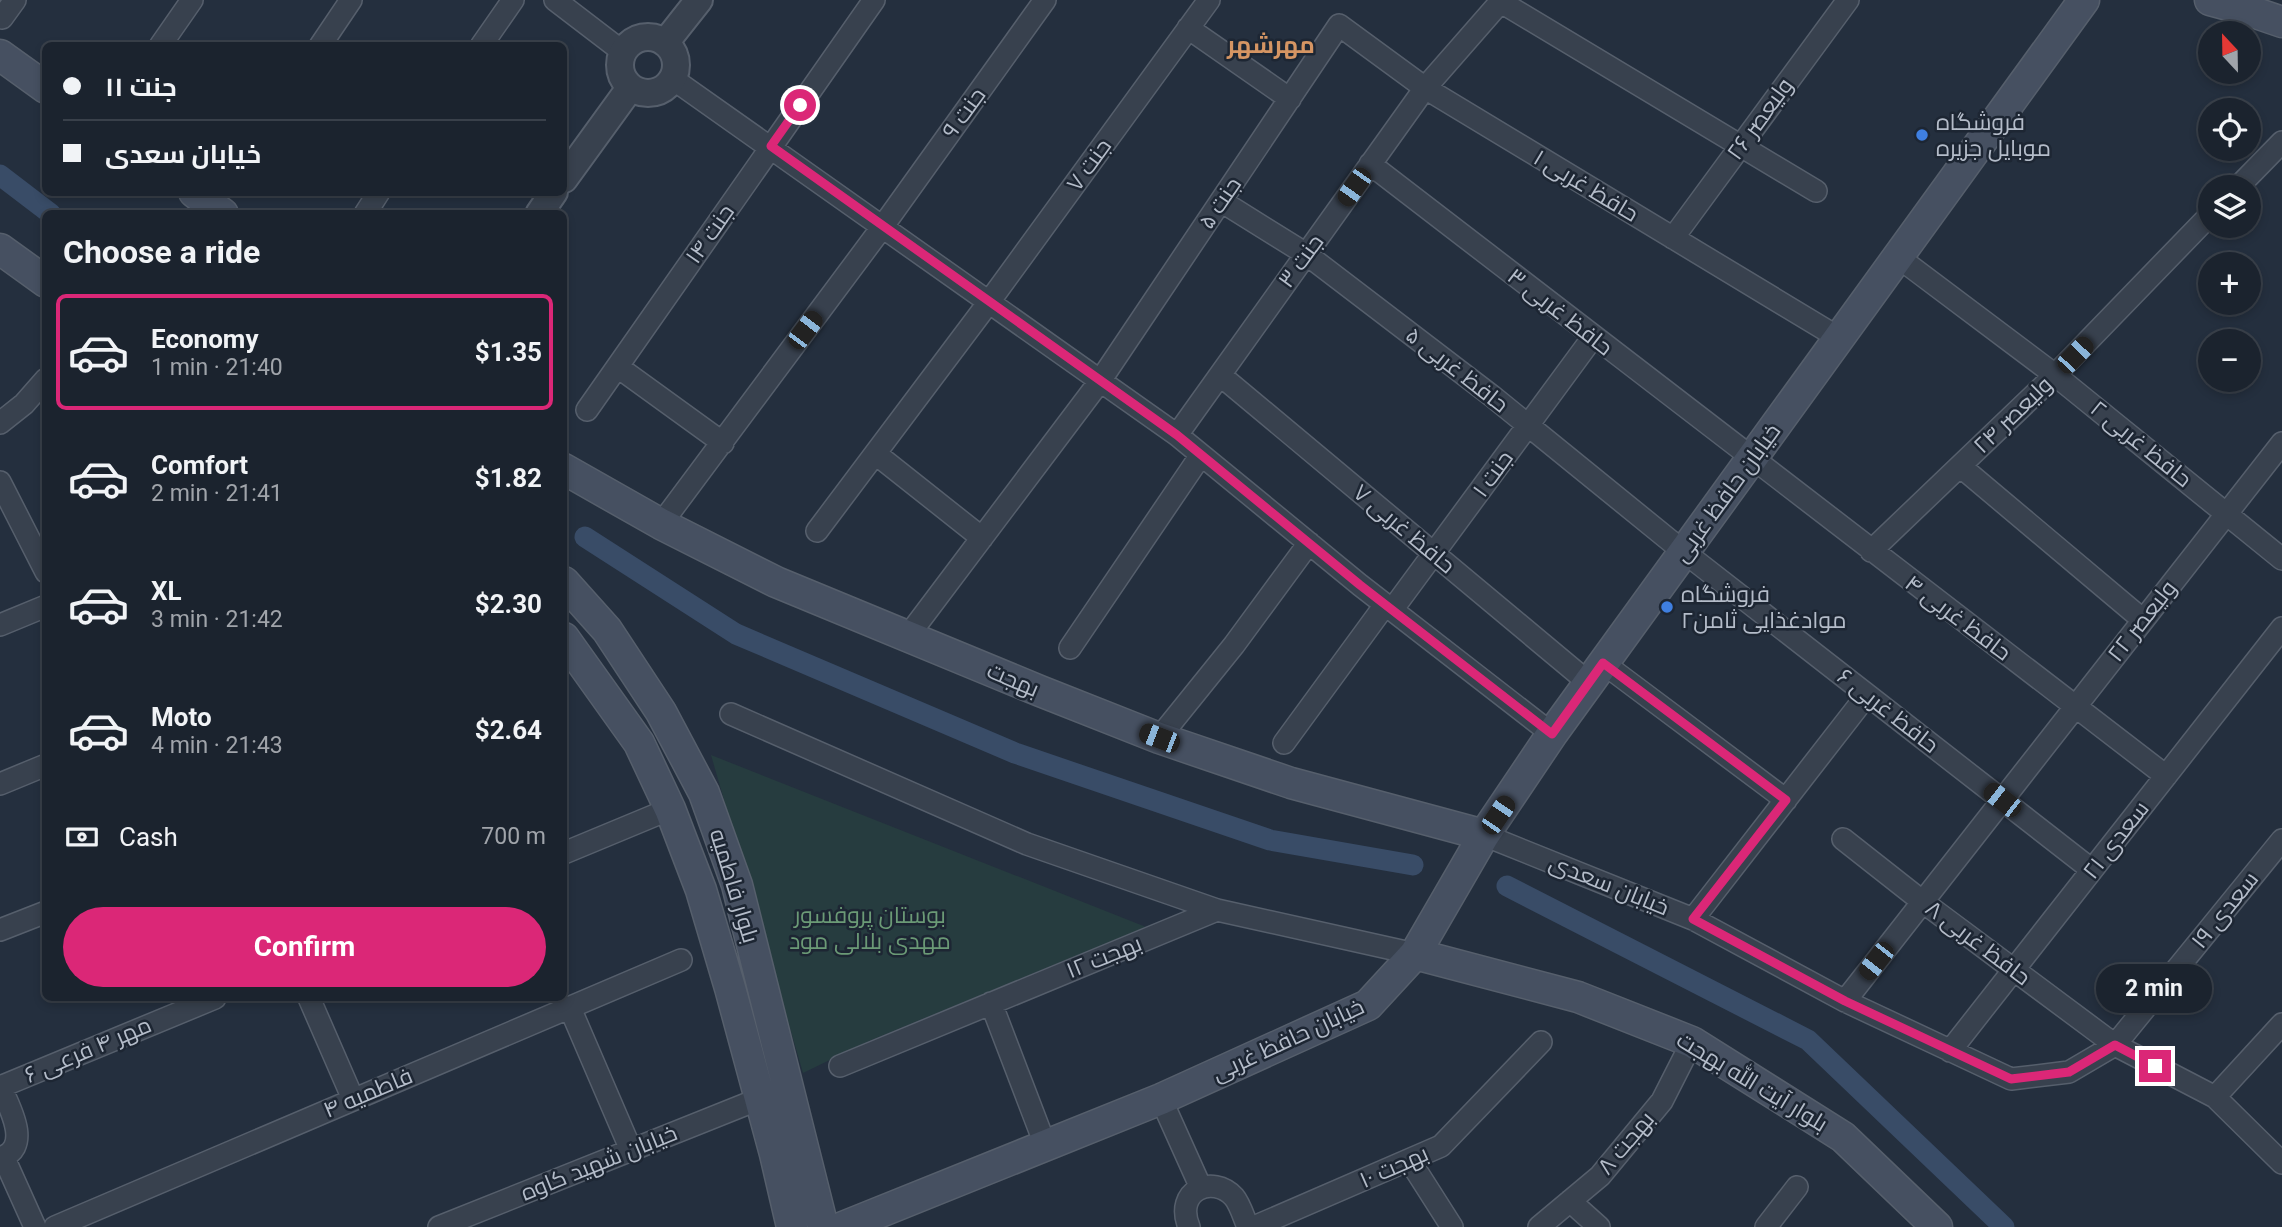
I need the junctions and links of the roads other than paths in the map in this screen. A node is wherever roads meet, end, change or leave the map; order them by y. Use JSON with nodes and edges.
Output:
{"nodes":[{"id":1,"x":15,"y":0,"type":"edge"},
{"id":2,"x":192,"y":0,"type":"edge"},
{"id":3,"x":351,"y":0,"type":"edge"},
{"id":4,"x":513,"y":0,"type":"edge"},
{"id":5,"x":555,"y":0,"type":"edge"},
{"id":6,"x":699,"y":0,"type":"edge"},
{"id":7,"x":874,"y":0,"type":"edge"},
{"id":8,"x":1045,"y":0,"type":"edge"},
{"id":9,"x":1209,"y":0,"type":"edge"},
{"id":10,"x":1848,"y":0,"type":"edge"},
{"id":11,"x":2084,"y":0,"type":"edge"},
{"id":12,"x":2210,"y":0,"type":"edge"},
{"id":13,"x":1501,"y":1,"type":"edge"},
{"id":14,"x":2,"y":18,"type":"dead end"},
{"id":15,"x":2282,"y":22,"type":"edge"},
{"id":16,"x":1339,"y":25,"type":"joint"},
{"id":17,"x":1188,"y":28,"type":"junction"},
{"id":18,"x":163,"y":42,"type":"edge"},
{"id":19,"x":323,"y":42,"type":"edge"},
{"id":20,"x":484,"y":42,"type":"edge"},
{"id":21,"x":665,"y":43,"type":"junction"},
{"id":22,"x":623,"y":52,"type":"junction"},
{"id":23,"x":0,"y":55,"type":"edge"},
{"id":24,"x":673,"y":79,"type":"junction"},
{"id":25,"x":42,"y":85,"type":"edge"},
{"id":26,"x":630,"y":88,"type":"junction"},
{"id":27,"x":1425,"y":88,"type":"junction"},
{"id":28,"x":1290,"y":99,"type":"junction"},
{"id":29,"x":2282,"y":142,"type":"edge"},
{"id":30,"x":1741,"y":144,"type":"junction"},
{"id":31,"x":771,"y":146,"type":"junction"},
{"id":32,"x":1370,"y":164,"type":"junction"},
{"id":33,"x":567,"y":175,"type":"edge"},
{"id":34,"x":2250,"y":175,"type":"edge"},
{"id":35,"x":1816,"y":191,"type":"dead end"},
{"id":36,"x":1221,"y":201,"type":"junction"},
{"id":37,"x":883,"y":226,"type":"junction"},
{"id":38,"x":2198,"y":227,"type":"edge"},
{"id":39,"x":1673,"y":239,"type":"junction"},
{"id":40,"x":0,"y":249,"type":"edge"},
{"id":41,"x":1306,"y":254,"type":"junction"},
{"id":42,"x":1898,"y":257,"type":"junction"},
{"id":43,"x":42,"y":279,"type":"edge"},
{"id":44,"x":989,"y":302,"type":"junction"},
{"id":45,"x":1593,"y":337,"type":"junction"},
{"id":46,"x":1839,"y":338,"type":"junction"},
{"id":47,"x":618,"y":367,"type":"junction"},
{"id":48,"x":1220,"y":375,"type":"junction"},
{"id":49,"x":2055,"y":375,"type":"junction"},
{"id":50,"x":1100,"y":380,"type":"junction"},
{"id":51,"x":42,"y":384,"type":"edge"},
{"id":52,"x":587,"y":410,"type":"dead end"},
{"id":53,"x":0,"y":423,"type":"edge"},
{"id":54,"x":1528,"y":425,"type":"junction"},
{"id":55,"x":1177,"y":435,"type":"junction"},
{"id":56,"x":723,"y":443,"type":"junction"},
{"id":57,"x":2282,"y":443,"type":"edge"},
{"id":58,"x":876,"y":454,"type":"junction"},
{"id":59,"x":1201,"y":455,"type":"junction"},
{"id":60,"x":1751,"y":459,"type":"junction"},
{"id":61,"x":1960,"y":466,"type":"junction"},
{"id":62,"x":567,"y":471,"type":"edge"},
{"id":63,"x":0,"y":482,"type":"edge"},
{"id":64,"x":2226,"y":513,"type":"junction"},
{"id":65,"x":661,"y":524,"type":"junction"},
{"id":66,"x":817,"y":531,"type":"dead end"},
{"id":67,"x":982,"y":538,"type":"junction"},
{"id":68,"x":1309,"y":543,"type":"junction"},
{"id":69,"x":1871,"y":551,"type":"junction"},
{"id":70,"x":1684,"y":552,"type":"junction"},
{"id":71,"x":1434,"y":554,"type":"junction"},
{"id":72,"x":2282,"y":559,"type":"edge"},
{"id":73,"x":42,"y":564,"type":"edge"},
{"id":74,"x":567,"y":585,"type":"edge"},
{"id":75,"x":42,"y":608,"type":"edge"},
{"id":76,"x":1389,"y":608,"type":"junction"},
{"id":77,"x":2143,"y":620,"type":"junction"},
{"id":78,"x":0,"y":625,"type":"edge"},
{"id":79,"x":2282,"y":628,"type":"edge"},
{"id":80,"x":908,"y":636,"type":"junction"},
{"id":81,"x":567,"y":642,"type":"edge"},
{"id":82,"x":1070,"y":648,"type":"dead end"},
{"id":83,"x":1596,"y":673,"type":"junction"},
{"id":84,"x":1867,"y":695,"type":"junction"},
{"id":85,"x":2075,"y":707,"type":"junction"},
{"id":86,"x":731,"y":714,"type":"dead end"},
{"id":87,"x":1552,"y":734,"type":"junction"},
{"id":88,"x":1159,"y":738,"type":"junction"},
{"id":89,"x":1284,"y":743,"type":"dead end"},
{"id":90,"x":42,"y":767,"type":"edge"},
{"id":91,"x":2166,"y":776,"type":"junction"},
{"id":92,"x":0,"y":784,"type":"edge"},
{"id":93,"x":1786,"y":800,"type":"junction"},
{"id":94,"x":2002,"y":800,"type":"junction"},
{"id":95,"x":670,"y":809,"type":"junction"},
{"id":96,"x":1484,"y":835,"type":"junction"},
{"id":97,"x":1843,"y":839,"type":"dead end"},
{"id":98,"x":2282,"y":840,"type":"edge"},
{"id":99,"x":567,"y":852,"type":"edge"},
{"id":100,"x":2092,"y":870,"type":"junction"},
{"id":101,"x":1923,"y":902,"type":"junction"},
{"id":102,"x":1217,"y":910,"type":"junction"},
{"id":103,"x":42,"y":914,"type":"edge"},
{"id":104,"x":1693,"y":919,"type":"junction"},
{"id":105,"x":0,"y":930,"type":"edge"},
{"id":106,"x":1415,"y":954,"type":"junction"},
{"id":107,"x":681,"y":960,"type":"dead end"},
{"id":108,"x":2014,"y":970,"type":"junction"},
{"id":109,"x":208,"y":1001,"type":"edge"},
{"id":110,"x":310,"y":1001,"type":"edge"},
{"id":111,"x":1845,"y":1001,"type":"junction"},
{"id":112,"x":991,"y":1003,"type":"junction"},
{"id":113,"x":570,"y":1008,"type":"junction"},
{"id":114,"x":2282,"y":1024,"type":"edge"},
{"id":115,"x":1541,"y":1042,"type":"dead end"},
{"id":116,"x":1692,"y":1042,"type":"junction"},
{"id":117,"x":2115,"y":1045,"type":"junction"},
{"id":118,"x":1950,"y":1051,"type":"junction"},
{"id":119,"x":840,"y":1066,"type":"dead end"},
{"id":120,"x":0,"y":1086,"type":"edge"},
{"id":121,"x":2215,"y":1097,"type":"junction"},
{"id":122,"x":353,"y":1099,"type":"junction"},
{"id":123,"x":759,"y":1099,"type":"junction"},
{"id":124,"x":1161,"y":1099,"type":"junction"},
{"id":125,"x":1046,"y":1147,"type":"junction"},
{"id":126,"x":631,"y":1150,"type":"junction"},
{"id":127,"x":2,"y":1158,"type":"edge"},
{"id":128,"x":1410,"y":1161,"type":"junction"},
{"id":129,"x":2282,"y":1163,"type":"edge"},
{"id":130,"x":1797,"y":1187,"type":"dead end"},
{"id":131,"x":1201,"y":1188,"type":"junction"},
{"id":132,"x":1570,"y":1200,"type":"junction"},
{"id":133,"x":35,"y":1227,"type":"edge"},
{"id":134,"x":55,"y":1227,"type":"edge"},
{"id":135,"x":439,"y":1227,"type":"edge"},
{"id":136,"x":792,"y":1227,"type":"edge"},
{"id":137,"x":823,"y":1227,"type":"edge"},
{"id":138,"x":844,"y":1227,"type":"edge"},
{"id":139,"x":1189,"y":1227,"type":"edge"},
{"id":140,"x":1248,"y":1227,"type":"edge"},
{"id":141,"x":1254,"y":1227,"type":"edge"},
{"id":142,"x":1452,"y":1227,"type":"edge"},
{"id":143,"x":1539,"y":1227,"type":"edge"},
{"id":144,"x":1599,"y":1227,"type":"edge"},
{"id":145,"x":1766,"y":1227,"type":"edge"},
{"id":146,"x":1937,"y":1227,"type":"edge"}],
"edges":[{"from":1,"to":14,"type":"street"},
{"from":2,"to":18,"type":"street"},
{"from":3,"to":19,"type":"street"},
{"from":4,"to":20,"type":"street"},
{"from":5,"to":22,"type":"street"},
{"from":6,"to":21,"type":"street"},
{"from":7,"to":31,"type":"street","name":"جنت ۱۴"},
{"from":8,"to":37,"type":"street","name":"جنت ۹"},
{"from":9,"to":17,"type":"street","name":"جنت ۷"},
{"from":10,"to":30,"type":"street","name":"ولیعصر ۲۶"},
{"from":11,"to":42,"type":"main road","name":"خیابان حافظ غربی"},
{"from":12,"to":15,"type":"main road"},
{"from":13,"to":27,"type":"street","name":"جنت ۳"},
{"from":13,"to":30,"type":"street"},
{"from":16,"to":27,"type":"street","name":"حافظ غربی ۱"},
{"from":16,"to":28,"type":"street","name":"جنت ۵"},
{"from":17,"to":28,"type":"street"},
{"from":17,"to":44,"type":"street","name":"جنت ۷"},
{"from":21,"to":22,"type":"street"},
{"from":21,"to":24,"type":"street"},
{"from":22,"to":26,"type":"street"},
{"from":23,"to":25,"type":"main road"},
{"from":24,"to":26,"type":"street"},
{"from":24,"to":31,"type":"street"},
{"from":26,"to":33,"type":"street"},
{"from":27,"to":32,"type":"street","name":"جنت ۳"},
{"from":27,"to":39,"type":"street","name":"حافظ غربی ۱"},
{"from":28,"to":36,"type":"street","name":"جنت ۵"},
{"from":29,"to":34,"type":"street"},
{"from":30,"to":35,"type":"street"},
{"from":30,"to":39,"type":"street","name":"ولیعصر ۲۶"},
{"from":31,"to":37,"type":"street"},
{"from":31,"to":47,"type":"street","name":"جنت ۱۴"},
{"from":32,"to":41,"type":"street","name":"جنت ۳"},
{"from":32,"to":45,"type":"street","name":"حافظ غربی ۳"},
{"from":36,"to":41,"type":"street","name":"حافظ غربی ۵"},
{"from":36,"to":50,"type":"street","name":"جنت ۵"},
{"from":37,"to":44,"type":"street"},
{"from":37,"to":56,"type":"street","name":"جنت ۹"},
{"from":38,"to":49,"type":"street","name":"ولیعصر ۲۴"},
{"from":39,"to":46,"type":"street","name":"حافظ غربی ۱"},
{"from":40,"to":43,"type":"main road"},
{"from":41,"to":48,"type":"street","name":"جنت ۳"},
{"from":41,"to":54,"type":"street","name":"حافظ غربی ۵"},
{"from":42,"to":46,"type":"main road","name":"خیابان حافظ غربی"},
{"from":42,"to":49,"type":"street","name":"حافظ غربی ۲"},
{"from":44,"to":50,"type":"street"},
{"from":44,"to":58,"type":"street","name":"جنت ۷"},
{"from":45,"to":54,"type":"street","name":"جنت ۱"},
{"from":45,"to":60,"type":"street","name":"حافظ غربی ۳"},
{"from":46,"to":60,"type":"main road","name":"خیابان حافظ غربی"},
{"from":47,"to":52,"type":"street","name":"جنت ۱۴"},
{"from":47,"to":56,"type":"street"},
{"from":48,"to":55,"type":"street","name":"جنت ۳"},
{"from":48,"to":71,"type":"street","name":"حافظ غربی ۷"},
{"from":49,"to":61,"type":"street","name":"ولیعصر ۲۴"},
{"from":49,"to":64,"type":"street","name":"حافظ غربی ۲"},
{"from":50,"to":55,"type":"street"},
{"from":50,"to":67,"type":"street","name":"جنت ۵"},
{"from":51,"to":53,"type":"street"},
{"from":54,"to":70,"type":"street","name":"حافظ غربی ۵"},
{"from":54,"to":71,"type":"street","name":"جنت ۱"},
{"from":55,"to":59,"type":"street"},
{"from":56,"to":65,"type":"street","name":"جنت ۹"},
{"from":57,"to":64,"type":"street","name":"ولیعصر ۲۲"},
{"from":58,"to":66,"type":"street","name":"جنت ۷"},
{"from":58,"to":67,"type":"street"},
{"from":59,"to":68,"type":"street"},
{"from":59,"to":82,"type":"street"},
{"from":60,"to":69,"type":"street","name":"حافظ غربی ۴"},
{"from":60,"to":70,"type":"main road","name":"خیابان حافظ غربی"},
{"from":61,"to":69,"type":"street","name":"ولیعصر ۲۴"},
{"from":61,"to":77,"type":"street"},
{"from":62,"to":65,"type":"main road","name":"بهجت"},
{"from":63,"to":73,"type":"street"},
{"from":64,"to":72,"type":"street","name":"حافظ غربی ۲"},
{"from":64,"to":77,"type":"street","name":"ولیعصر ۲۲"},
{"from":65,"to":80,"type":"main road","name":"بهجت"},
{"from":67,"to":80,"type":"street","name":"جنت ۵"},
{"from":68,"to":76,"type":"street"},
{"from":68,"to":88,"type":"street"},
{"from":69,"to":85,"type":"street","name":"حافظ غربی ۴"},
{"from":70,"to":83,"type":"main road","name":"خیابان حافظ غربی"},
{"from":70,"to":84,"type":"street","name":"حافظ غربی ۶"},
{"from":71,"to":76,"type":"street","name":"جنت ۱"},
{"from":71,"to":83,"type":"street","name":"حافظ غربی ۷"},
{"from":74,"to":137,"type":"main road","name":"بلوار فاطمیه"},
{"from":75,"to":78,"type":"street"},
{"from":76,"to":87,"type":"street"},
{"from":76,"to":89,"type":"street","name":"جنت ۱"},
{"from":77,"to":85,"type":"street","name":"ولیعصر ۲۲"},
{"from":79,"to":91,"type":"street","name":"سعدی ۲۱"},
{"from":80,"to":88,"type":"main road","name":"بهجت"},
{"from":81,"to":95,"type":"main road","name":"بلوار فاطمیه"},
{"from":83,"to":87,"type":"main road","name":"خیابان حافظ غربی"},
{"from":83,"to":93,"type":"street"},
{"from":84,"to":93,"type":"street"},
{"from":84,"to":94,"type":"street","name":"حافظ غربی ۶"},
{"from":85,"to":91,"type":"street","name":"حافظ غربی ۴"},
{"from":85,"to":94,"type":"street","name":"ولیعصر ۲۲"},
{"from":86,"to":102,"type":"street"},
{"from":87,"to":96,"type":"main road","name":"خیابان حافظ غربی"},
{"from":88,"to":96,"type":"main road","name":"بهجت"},
{"from":90,"to":92,"type":"street"},
{"from":91,"to":100,"type":"street","name":"سعدی ۲۱"},
{"from":93,"to":104,"type":"street"},
{"from":94,"to":100,"type":"street","name":"حافظ غربی ۶"},
{"from":94,"to":101,"type":"street","name":"ولیعصر ۲۲"},
{"from":95,"to":99,"type":"street"},
{"from":95,"to":123,"type":"main road","name":"بلوار فاطمیه"},
{"from":96,"to":104,"type":"street","name":"خیابان سعدی"},
{"from":96,"to":106,"type":"main road","name":"خیابان حافظ غربی"},
{"from":97,"to":101,"type":"street","name":"حافظ غربی ۸"},
{"from":98,"to":117,"type":"street","name":"سعدی ۱۹"},
{"from":100,"to":108,"type":"street","name":"سعدی ۲۱"},
{"from":101,"to":108,"type":"street","name":"حافظ غربی ۸"},
{"from":101,"to":111,"type":"street","name":"ولیعصر ۲۲"},
{"from":102,"to":106,"type":"street"},
{"from":102,"to":112,"type":"street","name":"بهجت ۱۲"},
{"from":103,"to":105,"type":"street"},
{"from":104,"to":111,"type":"street","name":"خیابان سعدی"},
{"from":106,"to":116,"type":"main road","name":"بلوار آیت الله بهجت"},
{"from":106,"to":124,"type":"main road","name":"خیابان حافظ غربی"},
{"from":107,"to":113,"type":"street","name":"فاطمیه ۴"},
{"from":108,"to":117,"type":"street","name":"حافظ غربی ۸"},
{"from":108,"to":118,"type":"street","name":"سعدی ۲۱"},
{"from":109,"to":120,"type":"street","name":"مهر ۴ فرعی ۶"},
{"from":110,"to":122,"type":"street"},
{"from":111,"to":118,"type":"street","name":"خیابان سعدی"},
{"from":112,"to":119,"type":"street","name":"بهجت ۱۲"},
{"from":112,"to":125,"type":"street"},
{"from":113,"to":122,"type":"street","name":"فاطمیه ۴"},
{"from":113,"to":126,"type":"street"},
{"from":114,"to":121,"type":"street"},
{"from":115,"to":128,"type":"street","name":"بهجت ۱۰"},
{"from":116,"to":132,"type":"street","name":"بهجت ۸"},
{"from":116,"to":146,"type":"main road","name":"بلوار آیت الله بهجت"},
{"from":117,"to":118,"type":"street","name":"خیابان سعدی"},
{"from":117,"to":121,"type":"street"},
{"from":120,"to":127,"type":"street"},
{"from":121,"to":129,"type":"street"},
{"from":122,"to":134,"type":"street","name":"فاطمیه ۴"},
{"from":123,"to":126,"type":"street","name":"خیابان شهید کاوه"},
{"from":123,"to":136,"type":"main road","name":"بلوار فاطمیه"},
{"from":124,"to":125,"type":"main road","name":"خیابان حافظ غربی"},
{"from":124,"to":131,"type":"street"},
{"from":125,"to":138,"type":"main road","name":"خیابان حافظ غربی"},
{"from":126,"to":135,"type":"street","name":"خیابان شهید کاوه"},
{"from":127,"to":133,"type":"street"},
{"from":128,"to":141,"type":"street","name":"بهجت ۱۰"},
{"from":128,"to":142,"type":"street"},
{"from":130,"to":145,"type":"street"},
{"from":131,"to":139,"type":"street"},
{"from":131,"to":140,"type":"street"},
{"from":132,"to":143,"type":"street","name":"بهجت ۸"},
{"from":132,"to":144,"type":"street"}]}
